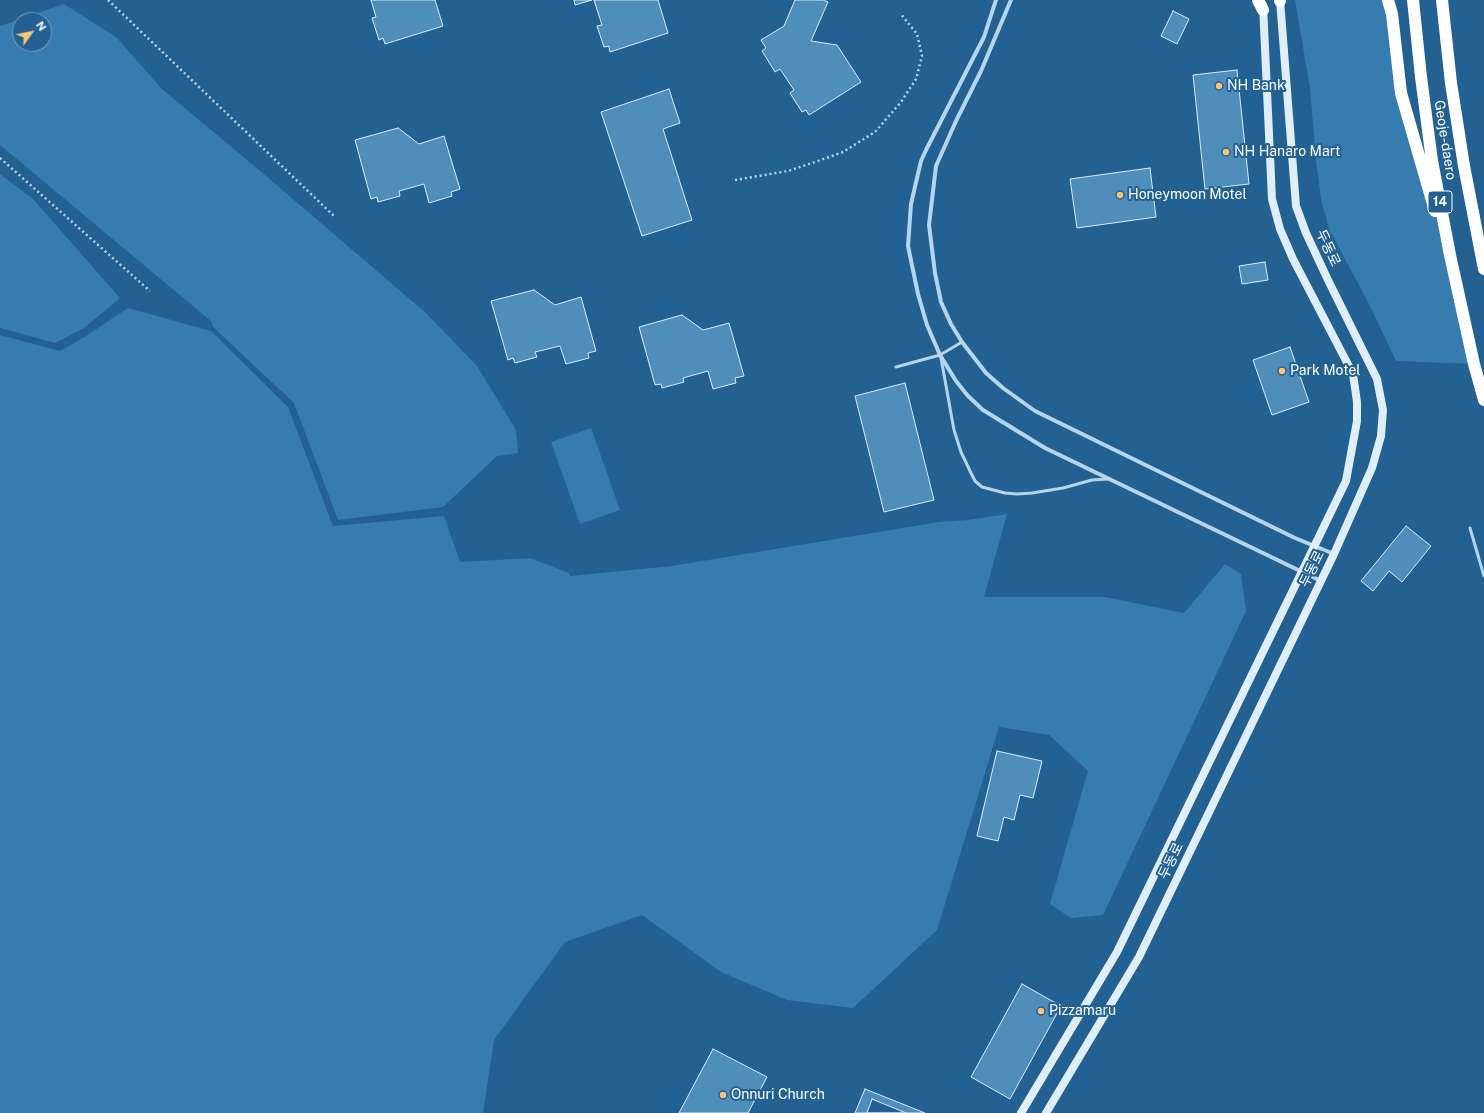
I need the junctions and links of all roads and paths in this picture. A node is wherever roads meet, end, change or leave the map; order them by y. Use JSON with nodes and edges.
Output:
{"nodes":[{"id":1,"x":108,"y":0,"type":"edge"},
{"id":2,"x":996,"y":0,"type":"edge"},
{"id":3,"x":1011,"y":0,"type":"edge"},
{"id":4,"x":1280,"y":0,"type":"edge"},
{"id":5,"x":1388,"y":0,"type":"edge"},
{"id":6,"x":1413,"y":0,"type":"edge"},
{"id":7,"x":1442,"y":0,"type":"edge"},
{"id":8,"x":1261,"y":3,"type":"edge"},
{"id":9,"x":900,"y":13,"type":"dead end"},
{"id":10,"x":0,"y":158,"type":"edge"},
{"id":11,"x":735,"y":180,"type":"dead end"},
{"id":12,"x":334,"y":216,"type":"dead end"},
{"id":13,"x":1484,"y":269,"type":"edge"},
{"id":14,"x":150,"y":291,"type":"dead end"},
{"id":15,"x":1461,"y":303,"type":"junction"},
{"id":16,"x":962,"y":342,"type":"junction"},
{"id":17,"x":940,"y":355,"type":"junction"},
{"id":18,"x":896,"y":367,"type":"dead end"},
{"id":19,"x":1484,"y":400,"type":"edge"},
{"id":20,"x":1108,"y":479,"type":"junction"},
{"id":21,"x":1470,"y":528,"type":"dead end"},
{"id":22,"x":1314,"y":546,"type":"junction"},
{"id":23,"x":1334,"y":554,"type":"junction"},
{"id":24,"x":1302,"y":572,"type":"junction"},
{"id":25,"x":1484,"y":576,"type":"edge"},
{"id":26,"x":1321,"y":581,"type":"junction"},
{"id":27,"x":1021,"y":1113,"type":"edge"},
{"id":28,"x":1046,"y":1113,"type":"edge"}],
"edges":[{"from":1,"to":12,"type":"path"},
{"from":2,"to":17,"type":"street"},
{"from":3,"to":16,"type":"street"},
{"from":4,"to":23,"type":"street","name":"두동로"},
{"from":5,"to":15,"type":"highway"},
{"from":6,"to":15,"type":"highway","name":"Geoje-daero","number":"14"},
{"from":7,"to":13,"type":"highway","name":"Geoje-daero","number":"14"},
{"from":8,"to":22,"type":"street","name":"두동로"},
{"from":9,"to":11,"type":"path"},
{"from":10,"to":14,"type":"path"},
{"from":15,"to":19,"type":"highway","name":"Geoje-daero","number":"14"},
{"from":16,"to":17,"type":"lane"},
{"from":16,"to":22,"type":"street"},
{"from":17,"to":18,"type":"lane"},
{"from":17,"to":20,"type":"street"},
{"from":17,"to":20,"type":"lane"},
{"from":20,"to":24,"type":"street"},
{"from":21,"to":25,"type":"lane"},
{"from":22,"to":23,"type":"street"},
{"from":22,"to":24,"type":"street","name":"두동로"},
{"from":23,"to":26,"type":"street","name":"두동로"},
{"from":24,"to":26,"type":"street"},
{"from":24,"to":27,"type":"street","name":"두동로"},
{"from":26,"to":28,"type":"street","name":"두동로"}]}
